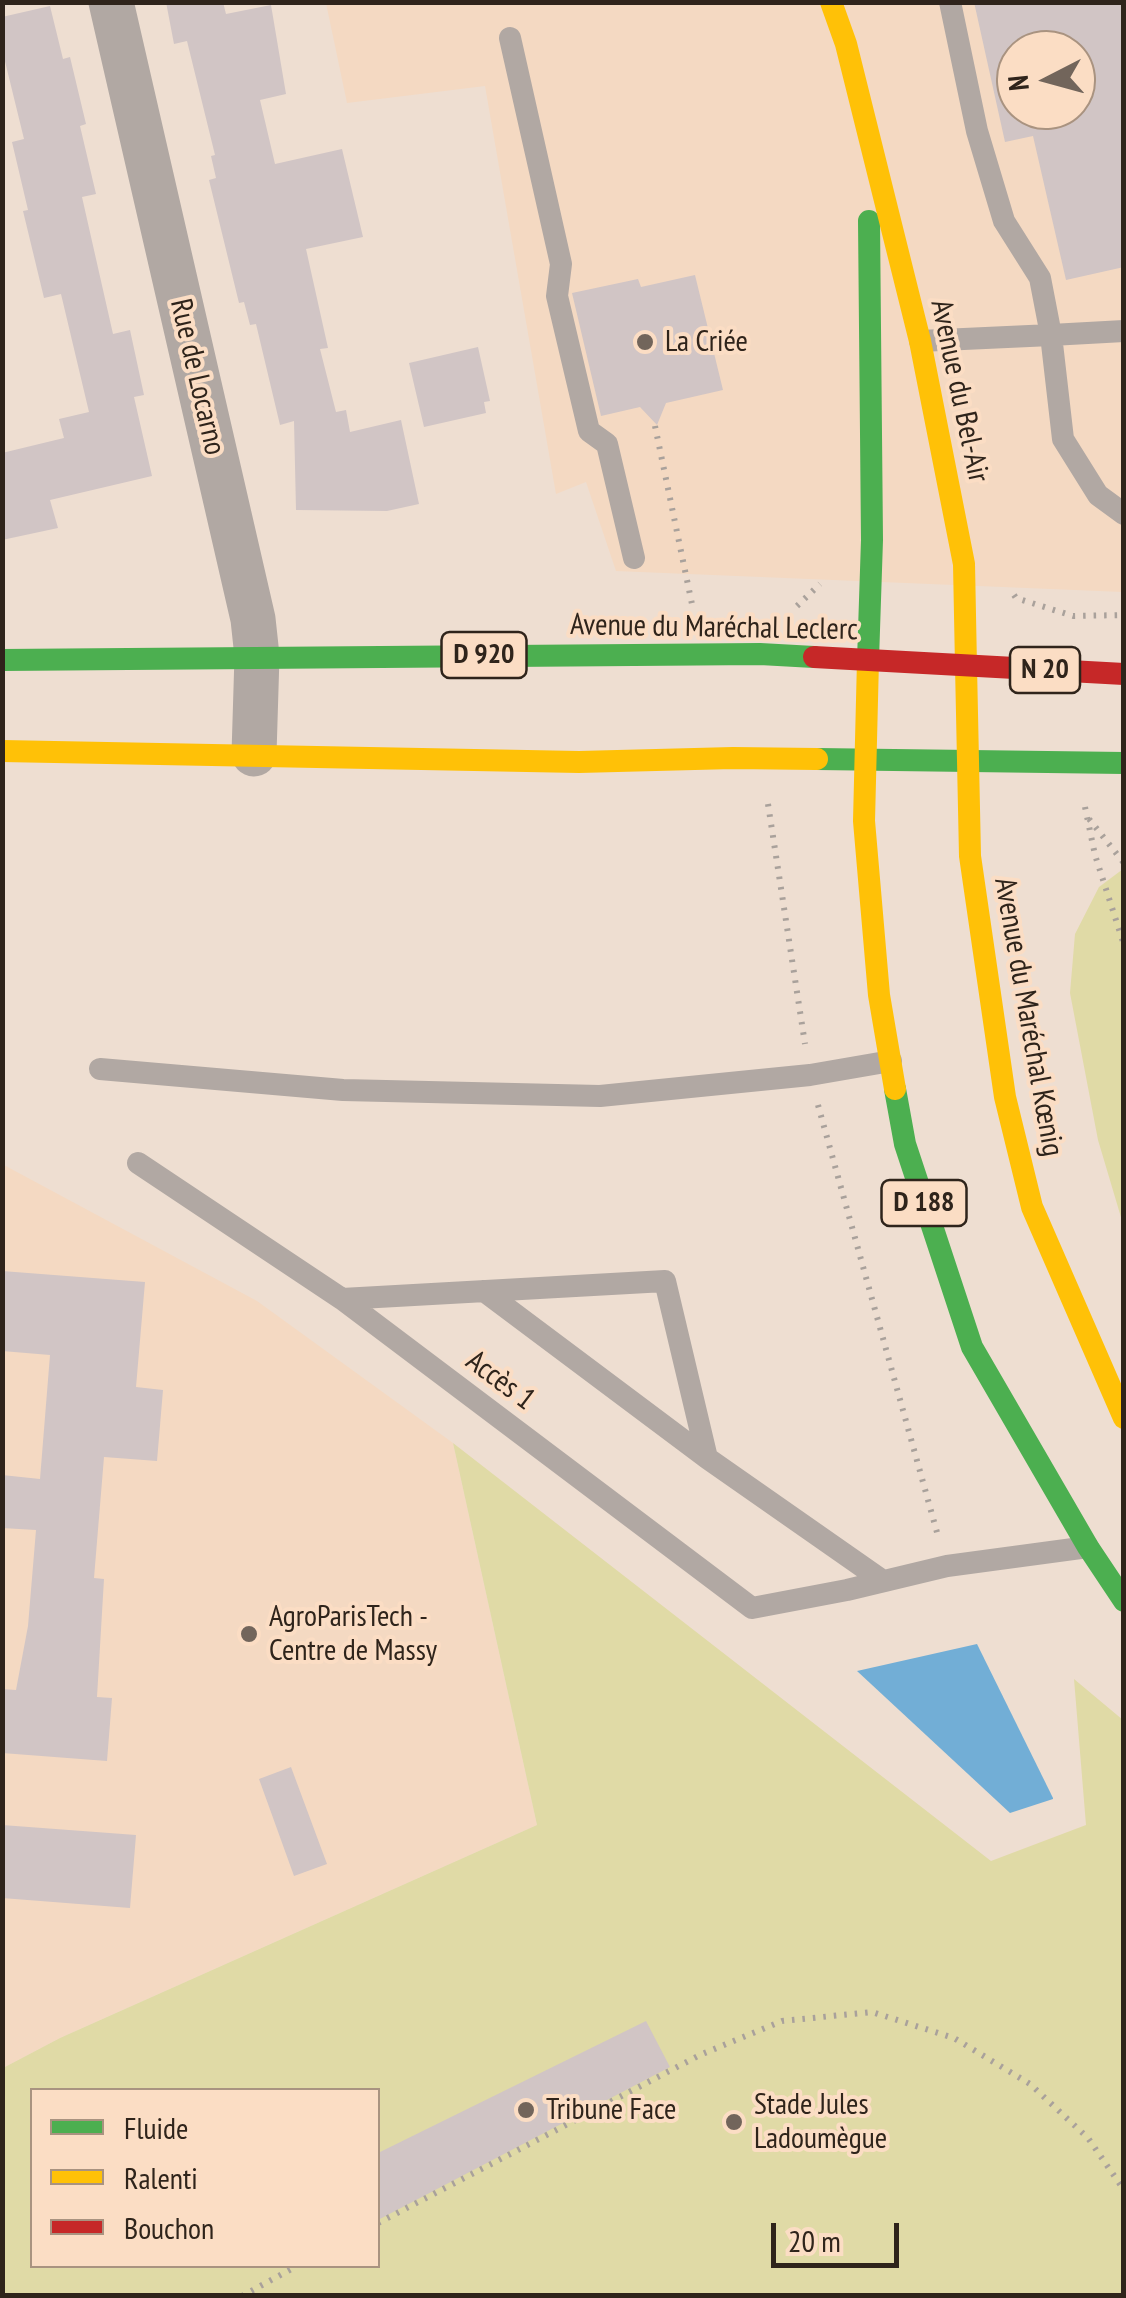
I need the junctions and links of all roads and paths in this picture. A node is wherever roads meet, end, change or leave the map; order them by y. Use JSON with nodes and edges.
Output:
{"nodes":[{"id":1,"x":111,"y":2,"type":"edge"},
{"id":2,"x":831,"y":2,"type":"edge"},
{"id":3,"x":950,"y":2,"type":"edge"},
{"id":4,"x":510,"y":38,"type":"dead end"},
{"id":5,"x":868,"y":132,"type":"junction"},
{"id":6,"x":1124,"y":330,"type":"edge"},
{"id":7,"x":1051,"y":335,"type":"junction"},
{"id":8,"x":920,"y":341,"type":"junction"},
{"id":9,"x":655,"y":426,"type":"dead end"},
{"id":10,"x":1124,"y":514,"type":"edge"},
{"id":11,"x":634,"y":558,"type":"dead end"},
{"id":12,"x":824,"y":577,"type":"dead end"},
{"id":13,"x":1006,"y":582,"type":"dead end"},
{"id":14,"x":794,"y":610,"type":"dead end"},
{"id":15,"x":1124,"y":615,"type":"edge"},
{"id":16,"x":695,"y":620,"type":"dead end"},
{"id":17,"x":256,"y":656,"type":"junction"},
{"id":18,"x":2,"y":660,"type":"edge"},
{"id":19,"x":868,"y":660,"type":"junction"},
{"id":20,"x":966,"y":666,"type":"junction"},
{"id":21,"x":1124,"y":674,"type":"edge"},
{"id":22,"x":2,"y":750,"type":"edge"},
{"id":23,"x":254,"y":754,"type":"junction"},
{"id":24,"x":866,"y":760,"type":"junction"},
{"id":25,"x":967,"y":762,"type":"junction"},
{"id":26,"x":1124,"y":763,"type":"edge"},
{"id":27,"x":766,"y":794,"type":"dead end"},
{"id":28,"x":1124,"y":863,"type":"edge"},
{"id":29,"x":1124,"y":946,"type":"edge"},
{"id":30,"x":891,"y":1061,"type":"junction"},
{"id":31,"x":100,"y":1070,"type":"dead end"},
{"id":32,"x":810,"y":1075,"type":"junction"},
{"id":33,"x":138,"y":1163,"type":"dead end"},
{"id":34,"x":484,"y":1292,"type":"junction"},
{"id":35,"x":342,"y":1299,"type":"junction"},
{"id":36,"x":1124,"y":1418,"type":"edge"},
{"id":37,"x":708,"y":1458,"type":"junction"},
{"id":38,"x":1088,"y":1547,"type":"junction"},
{"id":39,"x":946,"y":1566,"type":"junction"},
{"id":40,"x":884,"y":1581,"type":"junction"},
{"id":41,"x":1124,"y":1601,"type":"edge"},
{"id":42,"x":1124,"y":2190,"type":"edge"},
{"id":43,"x":380,"y":2223,"type":"edge"},
{"id":44,"x":293,"y":2268,"type":"edge"},
{"id":45,"x":242,"y":2296,"type":"edge"}],
"edges":[{"from":1,"to":17,"type":"street","name":"Rue de Locarno"},
{"from":2,"to":5,"type":"main road","name":"Avenue du Bel-Air"},
{"from":3,"to":7,"type":"lane"},
{"from":4,"to":11,"type":"lane"},
{"from":5,"to":8,"type":"main road","name":"Avenue du Bel-Air"},
{"from":5,"to":19,"type":"main road","name":"Avenue du Bel-Air"},
{"from":6,"to":7,"type":"lane"},
{"from":7,"to":8,"type":"lane"},
{"from":7,"to":10,"type":"lane"},
{"from":8,"to":20,"type":"main road","name":"Avenue du Bel-Air"},
{"from":9,"to":16,"type":"path"},
{"from":12,"to":14,"type":"path"},
{"from":13,"to":15,"type":"path"},
{"from":17,"to":18,"type":"main road","name":"Avenue du Maréchal Leclerc","number":"D 920"},
{"from":17,"to":19,"type":"main road","name":"Avenue du Maréchal Leclerc","number":"D 920"},
{"from":17,"to":23,"type":"street","name":"Rue de Locarno"},
{"from":19,"to":20,"type":"main road","name":"Avenue du Maréchal Leclerc","number":"D 920"},
{"from":19,"to":24,"type":"main road","number":"D 188"},
{"from":20,"to":21,"type":"main road","name":"Avenue du Maréchal Leclerc","number":"N 20"},
{"from":20,"to":25,"type":"main road","name":"Avenue du Maréchal Kœnig"},
{"from":22,"to":23,"type":"main road"},
{"from":23,"to":24,"type":"main road"},
{"from":24,"to":25,"type":"main road"},
{"from":24,"to":30,"type":"main road","number":"D 188"},
{"from":25,"to":26,"type":"main road"},
{"from":25,"to":36,"type":"main road","name":"Avenue du Maréchal Kœnig"},
{"from":27,"to":32,"type":"path"},
{"from":28,"to":29,"type":"path"},
{"from":30,"to":32,"type":"lane"},
{"from":30,"to":38,"type":"main road","number":"D 188"},
{"from":31,"to":32,"type":"lane"},
{"from":32,"to":39,"type":"path"},
{"from":33,"to":35,"type":"lane","name":"Accès 1"},
{"from":34,"to":35,"type":"lane"},
{"from":34,"to":37,"type":"lane"},
{"from":34,"to":37,"type":"lane"},
{"from":35,"to":40,"type":"lane","name":"Accès 1"},
{"from":37,"to":40,"type":"lane"},
{"from":38,"to":39,"type":"lane","name":"Accès 1"},
{"from":38,"to":41,"type":"main road","number":"D 188"},
{"from":39,"to":40,"type":"lane","name":"Accès 1"},
{"from":42,"to":43,"type":"path"},
{"from":44,"to":45,"type":"path"}]}
